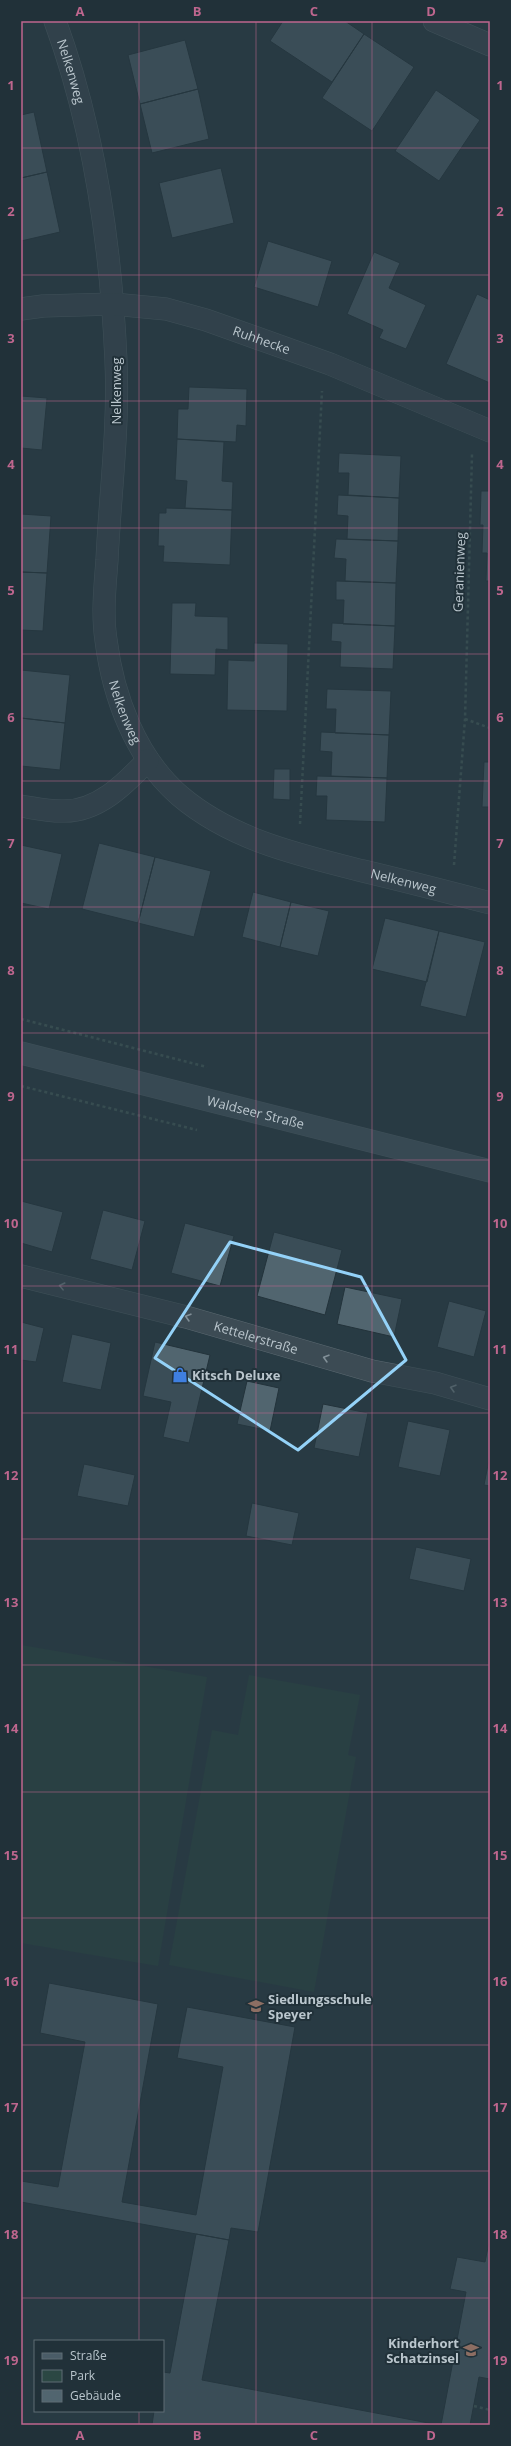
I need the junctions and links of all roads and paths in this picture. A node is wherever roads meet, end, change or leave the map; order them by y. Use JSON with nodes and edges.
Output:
{"nodes":[{"id":1,"x":55,"y":21,"type":"edge"},
{"id":2,"x":434,"y":21,"type":"edge"},
{"id":3,"x":490,"y":45,"type":"edge"},
{"id":4,"x":113,"y":304,"type":"junction"},
{"id":5,"x":21,"y":310,"type":"edge"},
{"id":6,"x":330,"y":364,"type":"junction"},
{"id":7,"x":486,"y":429,"type":"edge"},
{"id":8,"x":465,"y":719,"type":"junction"},
{"id":9,"x":490,"y":728,"type":"edge"},
{"id":10,"x":148,"y":760,"type":"junction"},
{"id":11,"x":21,"y":806,"type":"edge"},
{"id":12,"x":293,"y":853,"type":"junction"},
{"id":13,"x":452,"y":893,"type":"junction"},
{"id":14,"x":490,"y":903,"type":"edge"},
{"id":15,"x":21,"y":1053,"type":"edge"},
{"id":16,"x":490,"y":1171,"type":"edge"},
{"id":17,"x":21,"y":1276,"type":"edge"},
{"id":18,"x":490,"y":1399,"type":"edge"},
{"id":19,"x":474,"y":2406,"type":"dead end"},
{"id":20,"x":490,"y":2410,"type":"edge"}],
"edges":[{"from":1,"to":4,"type":"street","name":"Nelkenweg"},
{"from":2,"to":3,"type":"street"},
{"from":4,"to":5,"type":"street","name":"Ruhhecke"},
{"from":4,"to":6,"type":"street","name":"Ruhhecke"},
{"from":4,"to":10,"type":"street","name":"Nelkenweg"},
{"from":6,"to":7,"type":"street","name":"Ruhhecke"},
{"from":6,"to":12,"type":"path"},
{"from":7,"to":8,"type":"path","name":"Geranienweg"},
{"from":8,"to":9,"type":"path"},
{"from":8,"to":13,"type":"path","name":"Geranienweg"},
{"from":10,"to":11,"type":"street"},
{"from":10,"to":12,"type":"street","name":"Nelkenweg"},
{"from":12,"to":13,"type":"street","name":"Nelkenweg"},
{"from":13,"to":14,"type":"street","name":"Nelkenweg"},
{"from":15,"to":16,"type":"main road","name":"Waldseer Straße"},
{"from":18,"to":17,"type":"street","name":"Kettelerstraße","one_way":true},
{"from":19,"to":20,"type":"path"}]}
